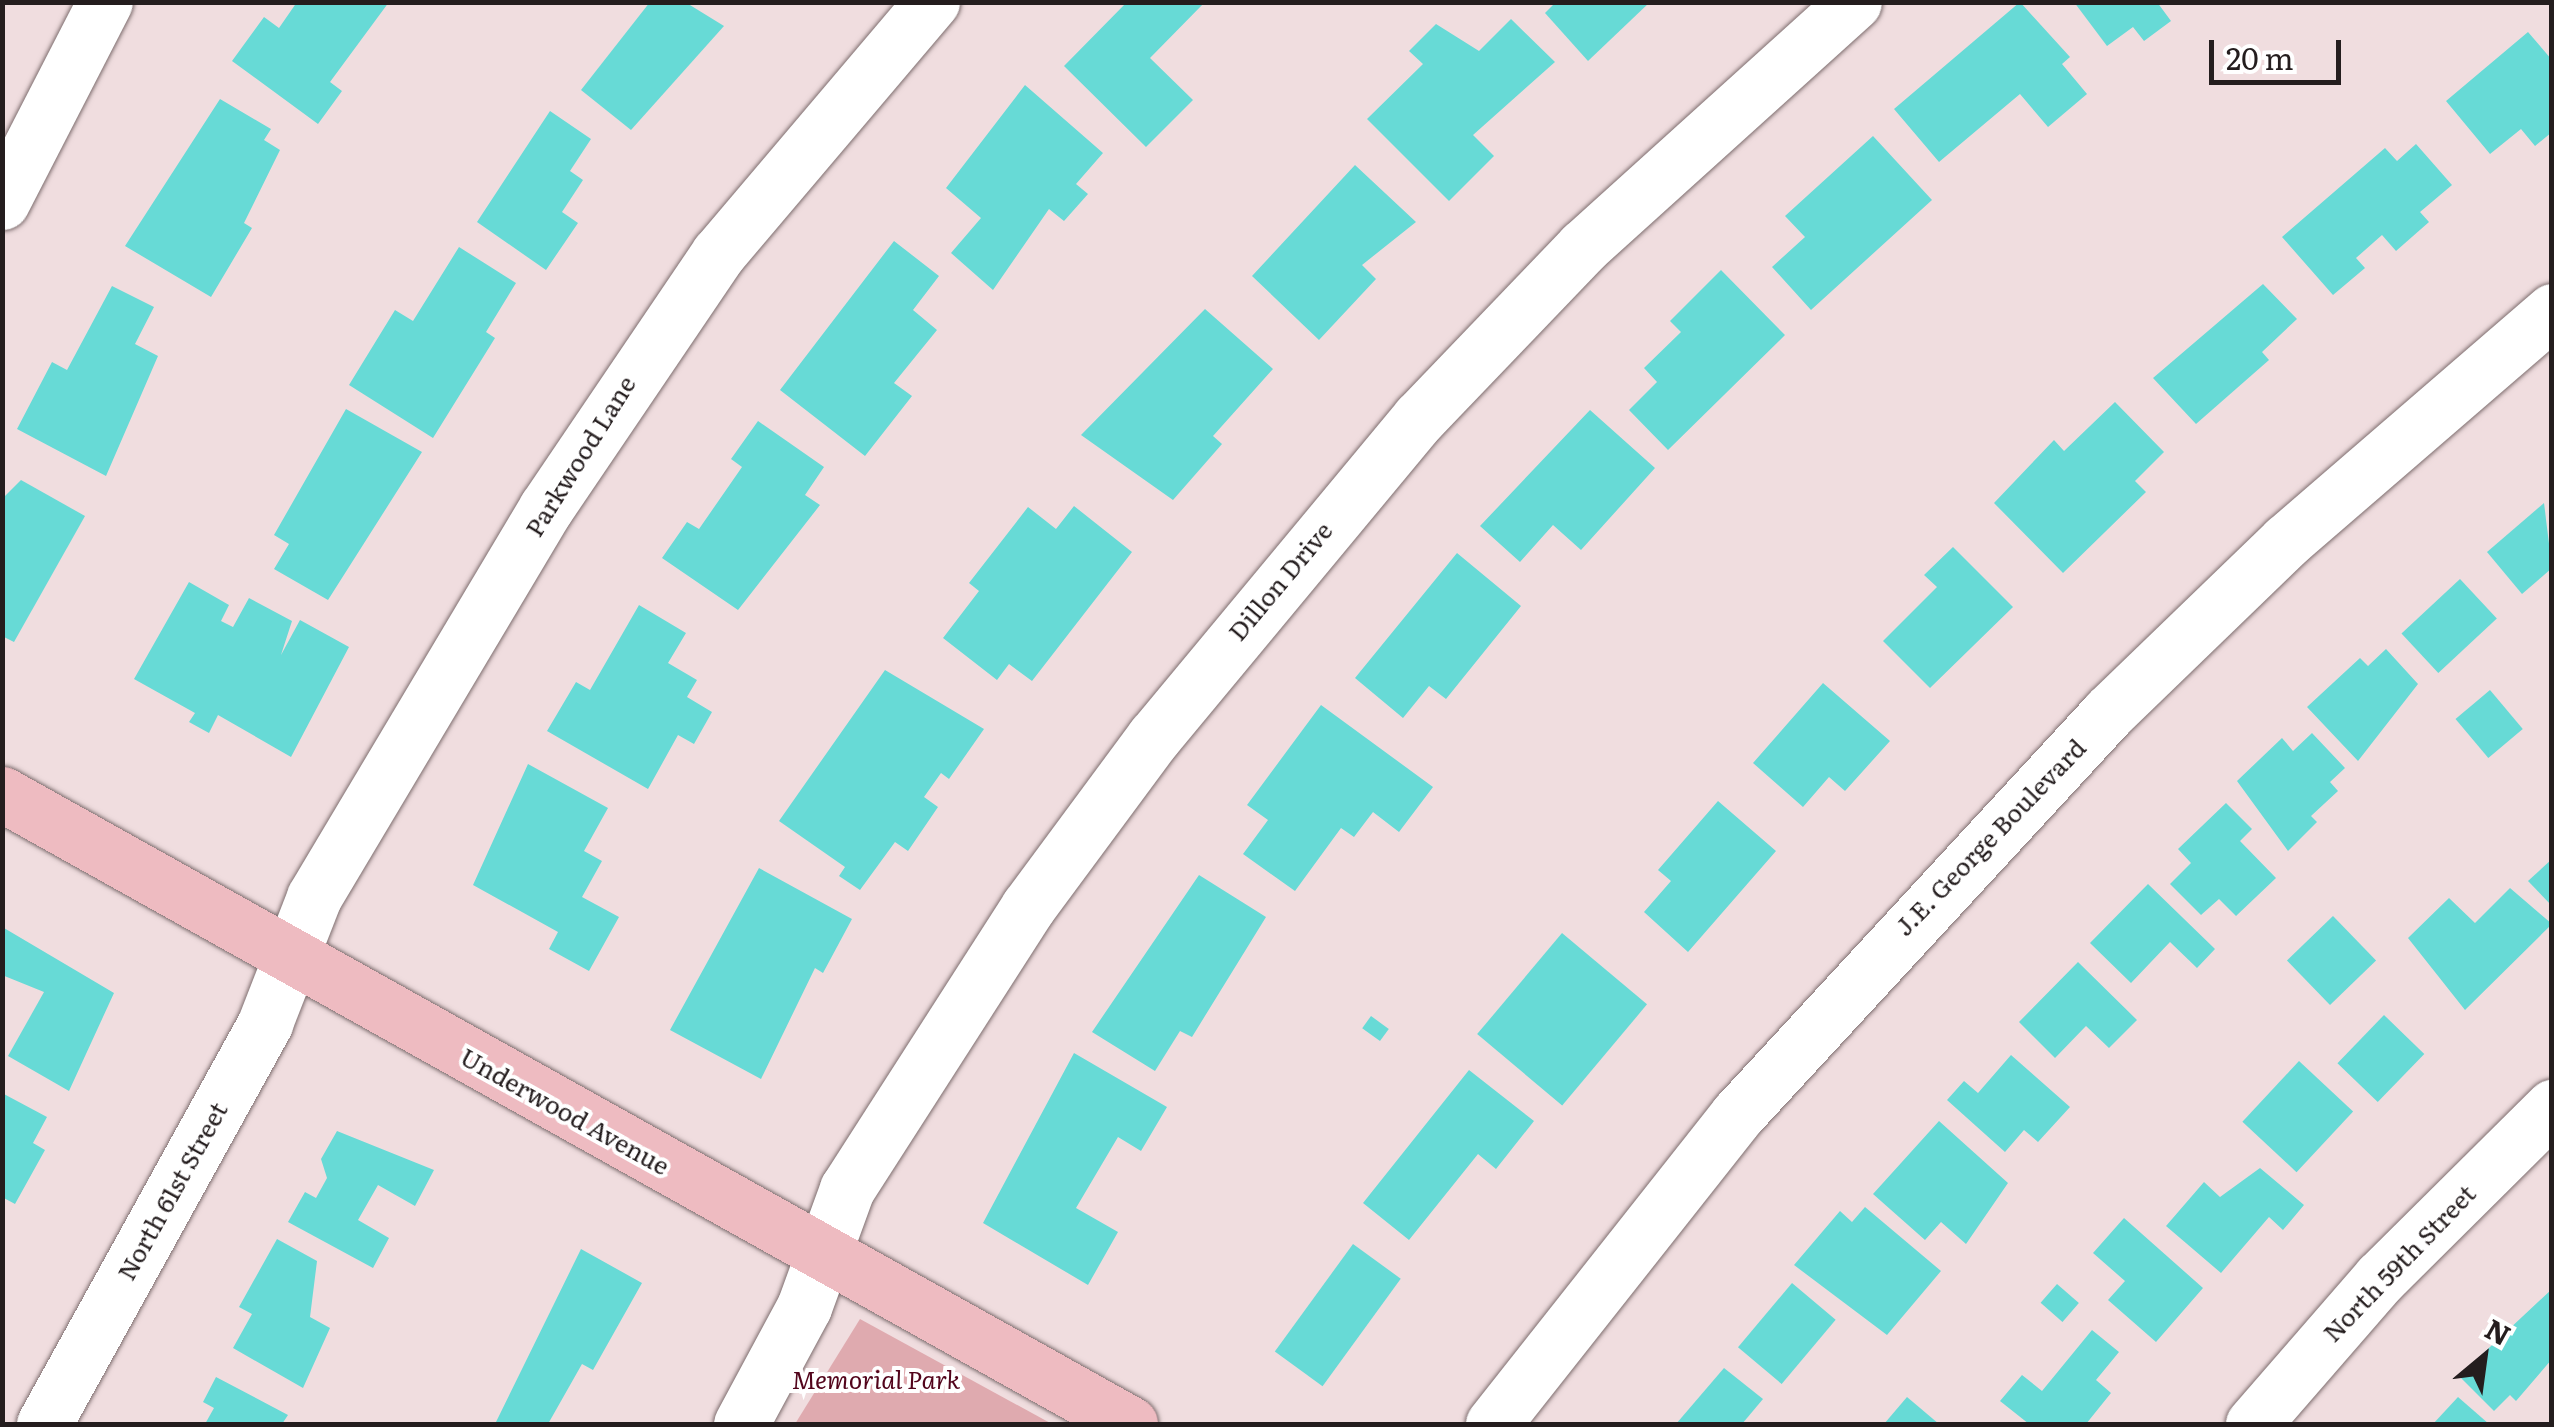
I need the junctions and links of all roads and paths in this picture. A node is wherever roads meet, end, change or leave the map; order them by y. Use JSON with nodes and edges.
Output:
{"nodes":[{"id":1,"x":932,"y":2,"type":"edge"},
{"id":2,"x":1854,"y":2,"type":"edge"},
{"id":3,"x":106,"y":8,"type":"edge"},
{"id":4,"x":2,"y":202,"type":"edge"},
{"id":5,"x":2552,"y":311,"type":"edge"},
{"id":6,"x":2,"y":794,"type":"edge"},
{"id":7,"x":293,"y":954,"type":"junction"},
{"id":8,"x":2552,"y":1107,"type":"edge"},
{"id":9,"x":822,"y":1254,"type":"junction"},
{"id":10,"x":44,"y":1424,"type":"edge"},
{"id":11,"x":741,"y":1424,"type":"edge"},
{"id":12,"x":1130,"y":1424,"type":"edge"},
{"id":13,"x":1493,"y":1424,"type":"edge"},
{"id":14,"x":2253,"y":1424,"type":"edge"}],
"edges":[{"from":1,"to":7,"type":"street","name":"Parkwood Lane"},
{"from":2,"to":9,"type":"street","name":"Dillon Drive"},
{"from":3,"to":4,"type":"street"},
{"from":5,"to":13,"type":"street","name":"J.E. George Boulevard"},
{"from":6,"to":7,"type":"main road","name":"Underwood Avenue"},
{"from":7,"to":9,"type":"main road","name":"Underwood Avenue"},
{"from":7,"to":10,"type":"street","name":"North 61st Street"},
{"from":8,"to":14,"type":"street","name":"North 59th Street"},
{"from":9,"to":11,"type":"street","name":"Dillon Drive"},
{"from":9,"to":12,"type":"main road","name":"Underwood Avenue"}]}
